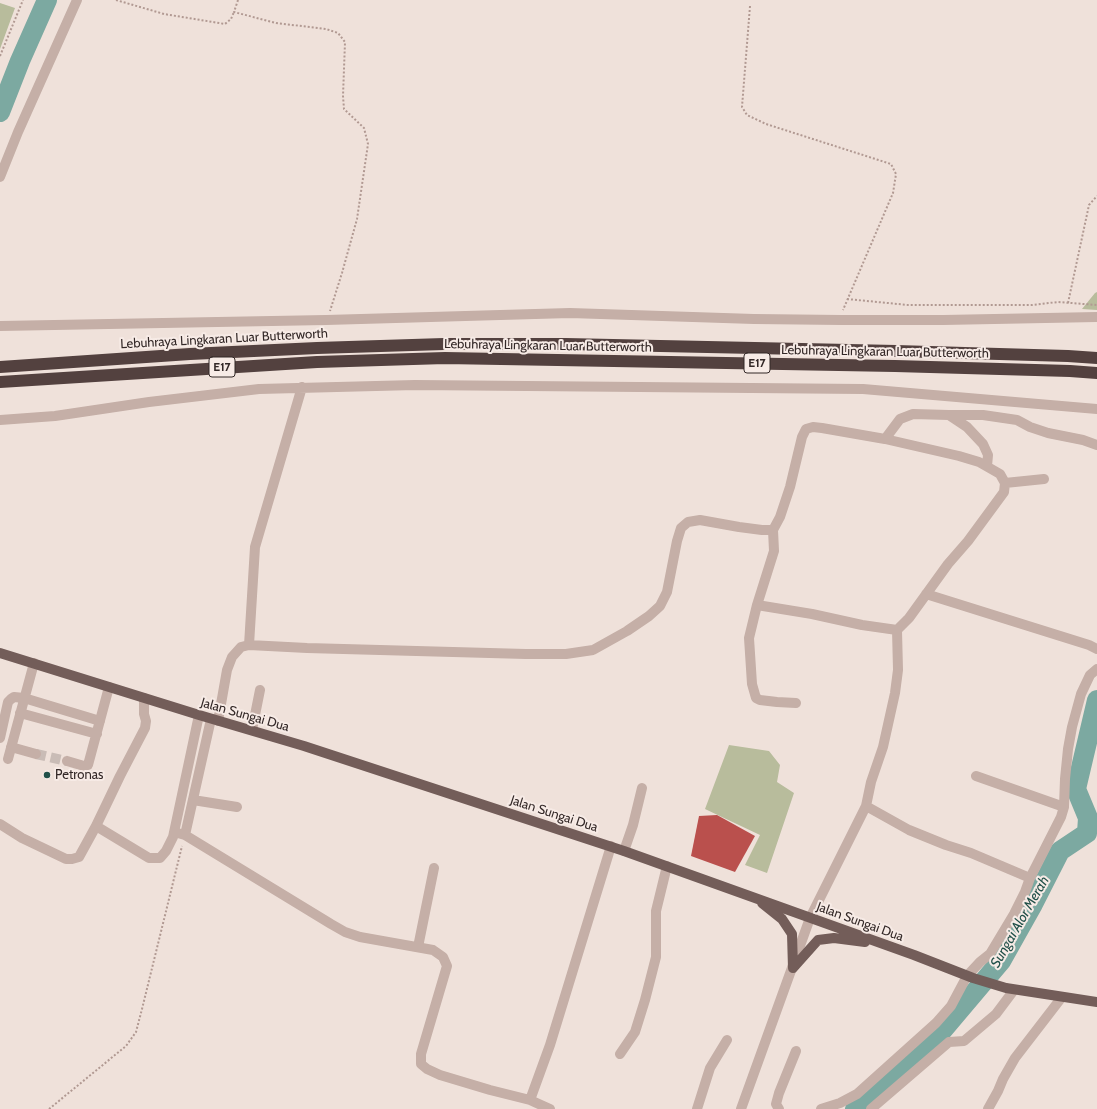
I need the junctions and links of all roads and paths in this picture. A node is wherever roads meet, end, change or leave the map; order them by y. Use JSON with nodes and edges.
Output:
{"nodes":[{"id":1,"x":23,"y":0,"type":"edge"},
{"id":2,"x":76,"y":0,"type":"edge"},
{"id":3,"x":116,"y":0,"type":"edge"},
{"id":4,"x":238,"y":0,"type":"edge"},
{"id":5,"x":750,"y":6,"type":"dead end"},
{"id":6,"x":234,"y":12,"type":"junction"},
{"id":7,"x":0,"y":56,"type":"edge"},
{"id":8,"x":0,"y":176,"type":"edge"},
{"id":9,"x":1097,"y":196,"type":"edge"},
{"id":10,"x":847,"y":299,"type":"junction"},
{"id":11,"x":1068,"y":303,"type":"junction"},
{"id":12,"x":1097,"y":305,"type":"edge"},
{"id":13,"x":1097,"y":317,"type":"edge"},
{"id":14,"x":326,"y":320,"type":"junction"},
{"id":15,"x":842,"y":320,"type":"junction"},
{"id":16,"x":0,"y":326,"type":"edge"},
{"id":17,"x":1097,"y":358,"type":"edge"},
{"id":18,"x":0,"y":367,"type":"edge"},
{"id":19,"x":1097,"y":373,"type":"edge"},
{"id":20,"x":0,"y":382,"type":"edge"},
{"id":21,"x":302,"y":387,"type":"junction"},
{"id":22,"x":1097,"y":409,"type":"edge"},
{"id":23,"x":949,"y":415,"type":"junction"},
{"id":24,"x":0,"y":420,"type":"edge"},
{"id":25,"x":885,"y":439,"type":"junction"},
{"id":26,"x":1097,"y":445,"type":"edge"},
{"id":27,"x":987,"y":466,"type":"junction"},
{"id":28,"x":1044,"y":479,"type":"dead end"},
{"id":29,"x":1005,"y":483,"type":"junction"},
{"id":30,"x":773,"y":530,"type":"junction"},
{"id":31,"x":926,"y":594,"type":"junction"},
{"id":32,"x":757,"y":605,"type":"junction"},
{"id":33,"x":897,"y":630,"type":"junction"},
{"id":34,"x":249,"y":645,"type":"junction"},
{"id":35,"x":1097,"y":649,"type":"edge"},
{"id":36,"x":0,"y":653,"type":"edge"},
{"id":37,"x":34,"y":664,"type":"junction"},
{"id":38,"x":1097,"y":669,"type":"edge"},
{"id":39,"x":109,"y":687,"type":"junction"},
{"id":40,"x":260,"y":690,"type":"dead end"},
{"id":41,"x":24,"y":698,"type":"junction"},
{"id":42,"x":144,"y":698,"type":"junction"},
{"id":43,"x":796,"y":703,"type":"dead end"},
{"id":44,"x":3,"y":712,"type":"edge"},
{"id":45,"x":20,"y":713,"type":"junction"},
{"id":46,"x":199,"y":716,"type":"junction"},
{"id":47,"x":214,"y":720,"type":"junction"},
{"id":48,"x":100,"y":721,"type":"junction"},
{"id":49,"x":252,"y":730,"type":"junction"},
{"id":50,"x":97,"y":734,"type":"junction"},
{"id":51,"x":0,"y":738,"type":"edge"},
{"id":52,"x":11,"y":747,"type":"junction"},
{"id":53,"x":36,"y":754,"type":"tunnel mouth"},
{"id":54,"x":8,"y":759,"type":"dead end"},
{"id":55,"x":66,"y":761,"type":"tunnel mouth"},
{"id":56,"x":976,"y":776,"type":"dead end"},
{"id":57,"x":642,"y":788,"type":"dead end"},
{"id":58,"x":193,"y":800,"type":"junction"},
{"id":59,"x":866,"y":806,"type":"junction"},
{"id":60,"x":237,"y":807,"type":"dead end"},
{"id":61,"x":1064,"y":807,"type":"junction"},
{"id":62,"x":0,"y":824,"type":"edge"},
{"id":63,"x":96,"y":826,"type":"junction"},
{"id":64,"x":174,"y":832,"type":"junction"},
{"id":65,"x":185,"y":835,"type":"junction"},
{"id":66,"x":610,"y":846,"type":"junction"},
{"id":67,"x":624,"y":851,"type":"junction"},
{"id":68,"x":667,"y":866,"type":"junction"},
{"id":69,"x":434,"y":868,"type":"dead end"},
{"id":70,"x":1030,"y":878,"type":"junction"},
{"id":71,"x":754,"y":898,"type":"junction"},
{"id":72,"x":810,"y":918,"type":"junction"},
{"id":73,"x":878,"y":942,"type":"junction"},
{"id":74,"x":418,"y":947,"type":"junction"},
{"id":75,"x":793,"y":968,"type":"junction"},
{"id":76,"x":970,"y":977,"type":"junction"},
{"id":77,"x":1010,"y":989,"type":"junction"},
{"id":78,"x":1062,"y":997,"type":"junction"},
{"id":79,"x":1097,"y":1002,"type":"edge"},
{"id":80,"x":727,"y":1040,"type":"dead end"},
{"id":81,"x":796,"y":1051,"type":"dead end"},
{"id":82,"x":620,"y":1054,"type":"dead end"},
{"id":83,"x":530,"y":1100,"type":"junction"},
{"id":84,"x":49,"y":1109,"type":"edge"},
{"id":85,"x":550,"y":1109,"type":"edge"},
{"id":86,"x":697,"y":1109,"type":"edge"},
{"id":87,"x":741,"y":1109,"type":"edge"},
{"id":88,"x":779,"y":1109,"type":"edge"},
{"id":89,"x":821,"y":1109,"type":"edge"},
{"id":90,"x":871,"y":1109,"type":"edge"},
{"id":91,"x":988,"y":1109,"type":"edge"}],
"edges":[{"from":1,"to":7,"type":"path"},
{"from":2,"to":8,"type":"street"},
{"from":3,"to":6,"type":"path"},
{"from":4,"to":6,"type":"path"},
{"from":5,"to":10,"type":"path"},
{"from":6,"to":14,"type":"path"},
{"from":9,"to":11,"type":"path"},
{"from":10,"to":11,"type":"path"},
{"from":10,"to":15,"type":"path"},
{"from":11,"to":12,"type":"path"},
{"from":13,"to":15,"type":"street"},
{"from":14,"to":15,"type":"street"},
{"from":14,"to":16,"type":"street"},
{"from":17,"to":18,"type":"highway","name":"Lebuhraya Lingkaran Luar Butterworth","number":"E17"},
{"from":19,"to":20,"type":"highway","name":"Lebuhraya Lingkaran Luar Butterworth","number":"E17"},
{"from":21,"to":22,"type":"street"},
{"from":21,"to":24,"type":"street"},
{"from":21,"to":34,"type":"street"},
{"from":23,"to":25,"type":"street"},
{"from":23,"to":26,"type":"street"},
{"from":23,"to":27,"type":"street"},
{"from":25,"to":27,"type":"street"},
{"from":25,"to":30,"type":"street"},
{"from":27,"to":29,"type":"street"},
{"from":28,"to":29,"type":"street"},
{"from":29,"to":31,"type":"street"},
{"from":30,"to":32,"type":"street"},
{"from":30,"to":34,"type":"street"},
{"from":31,"to":33,"type":"street"},
{"from":31,"to":35,"type":"street"},
{"from":32,"to":33,"type":"street"},
{"from":32,"to":43,"type":"street"},
{"from":33,"to":59,"type":"street"},
{"from":34,"to":47,"type":"street"},
{"from":36,"to":37,"type":"main road","name":"Jalan Sungai Dua"},
{"from":37,"to":39,"type":"main road","name":"Jalan Sungai Dua"},
{"from":37,"to":41,"type":"street"},
{"from":38,"to":61,"type":"street"},
{"from":39,"to":42,"type":"main road","name":"Jalan Sungai Dua"},
{"from":39,"to":48,"type":"street"},
{"from":40,"to":49,"type":"street"},
{"from":41,"to":44,"type":"street"},
{"from":41,"to":45,"type":"street"},
{"from":41,"to":48,"type":"street"},
{"from":42,"to":46,"type":"main road","name":"Jalan Sungai Dua"},
{"from":42,"to":63,"type":"street"},
{"from":44,"to":51,"type":"street"},
{"from":45,"to":50,"type":"street"},
{"from":45,"to":52,"type":"street"},
{"from":46,"to":47,"type":"main road","name":"Jalan Sungai Dua"},
{"from":46,"to":64,"type":"street"},
{"from":47,"to":49,"type":"main road","name":"Jalan Sungai Dua"},
{"from":47,"to":58,"type":"street"},
{"from":48,"to":50,"type":"street"},
{"from":49,"to":66,"type":"main road","name":"Jalan Sungai Dua"},
{"from":50,"to":55,"type":"street"},
{"from":52,"to":53,"type":"street"},
{"from":52,"to":54,"type":"street"},
{"from":56,"to":61,"type":"street"},
{"from":57,"to":67,"type":"street"},
{"from":58,"to":60,"type":"street"},
{"from":58,"to":65,"type":"street"},
{"from":59,"to":70,"type":"street"},
{"from":59,"to":72,"type":"street"},
{"from":61,"to":70,"type":"street"},
{"from":62,"to":63,"type":"street"},
{"from":63,"to":64,"type":"street"},
{"from":64,"to":65,"type":"street"},
{"from":65,"to":74,"type":"street"},
{"from":65,"to":84,"type":"path"},
{"from":66,"to":67,"type":"main road","name":"Jalan Sungai Dua"},
{"from":66,"to":83,"type":"street"},
{"from":67,"to":68,"type":"main road","name":"Jalan Sungai Dua"},
{"from":68,"to":71,"type":"main road","name":"Jalan Sungai Dua"},
{"from":68,"to":82,"type":"street"},
{"from":69,"to":74,"type":"street"},
{"from":70,"to":76,"type":"street"},
{"from":71,"to":72,"type":"main road","name":"Jalan Sungai Dua"},
{"from":71,"to":75,"type":"main road"},
{"from":72,"to":73,"type":"main road","name":"Jalan Sungai Dua"},
{"from":72,"to":75,"type":"street"},
{"from":73,"to":75,"type":"main road"},
{"from":73,"to":76,"type":"main road","name":"Jalan Sungai Dua"},
{"from":74,"to":83,"type":"street"},
{"from":75,"to":87,"type":"street"},
{"from":76,"to":77,"type":"main road","name":"Jalan Sungai Dua"},
{"from":76,"to":89,"type":"street"},
{"from":77,"to":78,"type":"main road","name":"Jalan Sungai Dua"},
{"from":77,"to":90,"type":"street"},
{"from":78,"to":79,"type":"main road","name":"Jalan Sungai Dua"},
{"from":78,"to":91,"type":"street"},
{"from":80,"to":86,"type":"street"},
{"from":81,"to":88,"type":"street"},
{"from":83,"to":85,"type":"street"}]}
